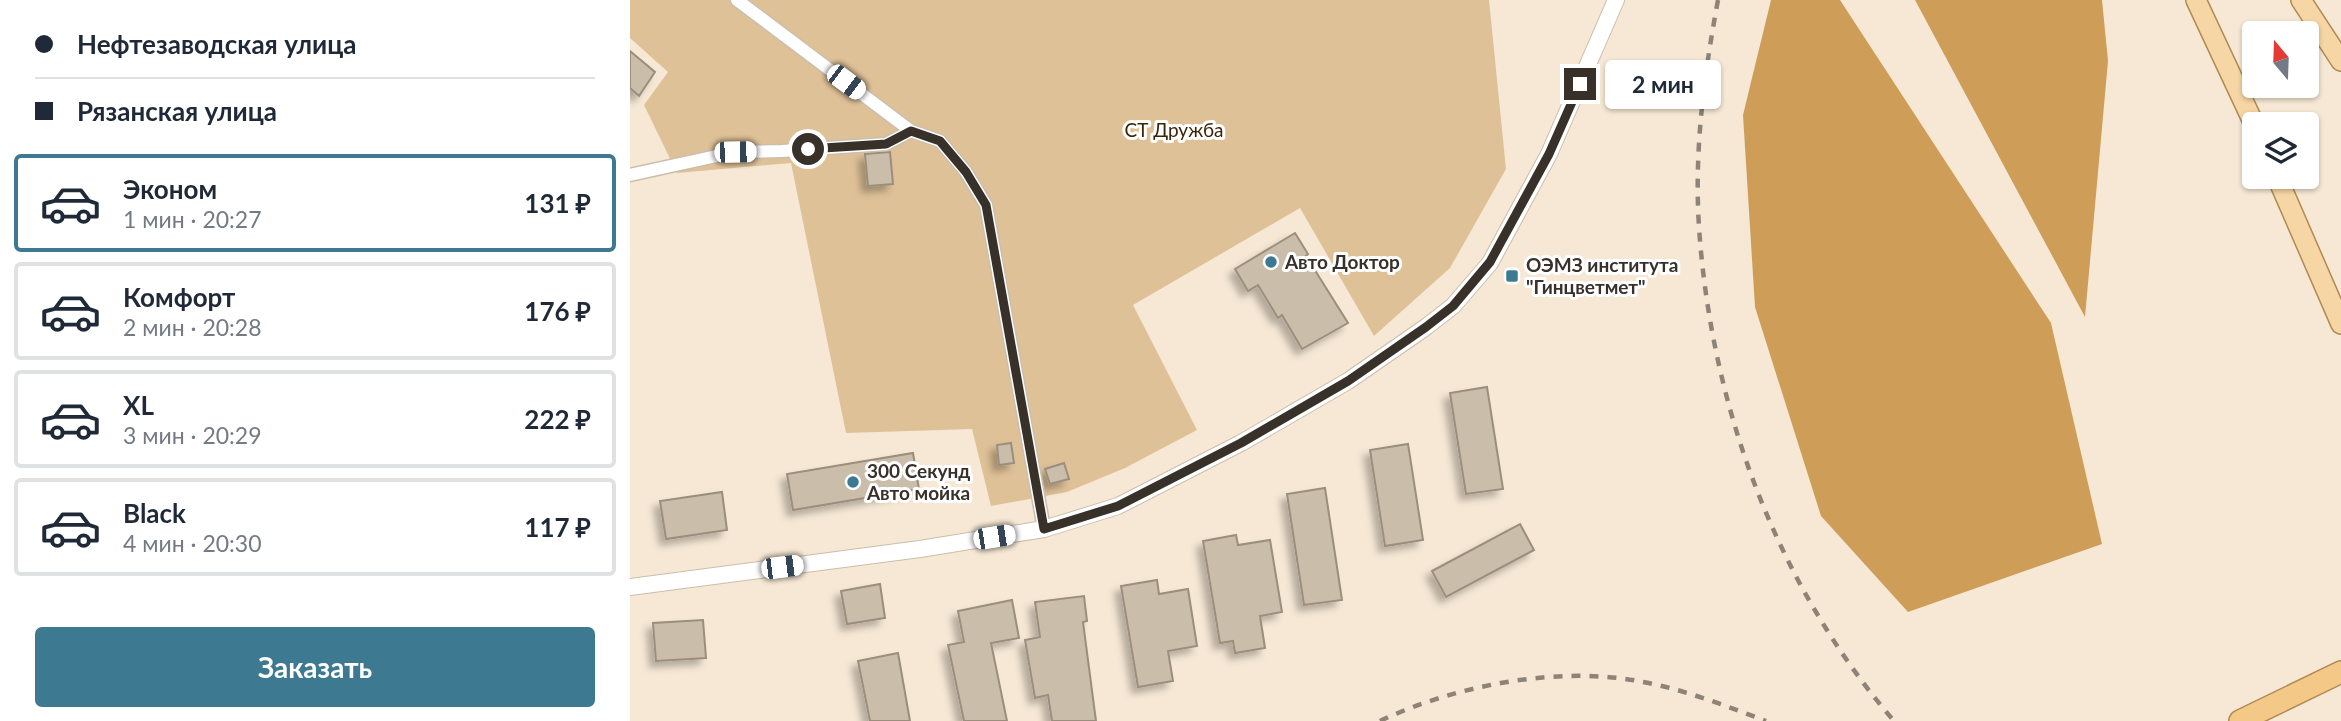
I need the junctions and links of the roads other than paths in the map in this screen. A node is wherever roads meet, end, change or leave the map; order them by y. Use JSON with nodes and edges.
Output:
{"nodes":[{"id":1,"x":737,"y":0,"type":"edge"},
{"id":2,"x":1616,"y":0,"type":"edge"},
{"id":3,"x":2196,"y":0,"type":"edge"},
{"id":4,"x":2301,"y":0,"type":"edge"},
{"id":5,"x":2341,"y":61,"type":"edge"},
{"id":6,"x":2248,"y":112,"type":"edge"},
{"id":7,"x":911,"y":131,"type":"junction"},
{"id":8,"x":630,"y":176,"type":"edge"},
{"id":9,"x":2282,"y":189,"type":"edge"},
{"id":10,"x":2341,"y":324,"type":"edge"},
{"id":11,"x":1044,"y":529,"type":"junction"},
{"id":12,"x":630,"y":587,"type":"edge"},
{"id":13,"x":2341,"y":672,"type":"edge"},
{"id":14,"x":2240,"y":721,"type":"edge"}],
"edges":[{"from":1,"to":7,"type":"street"},
{"from":2,"to":11,"type":"street"},
{"from":3,"to":6,"type":"main road"},
{"from":4,"to":5,"type":"main road"},
{"from":7,"to":8,"type":"street"},
{"from":7,"to":11,"type":"street"},
{"from":9,"to":10,"type":"main road"},
{"from":11,"to":12,"type":"street"},
{"from":13,"to":14,"type":"highway"}]}
